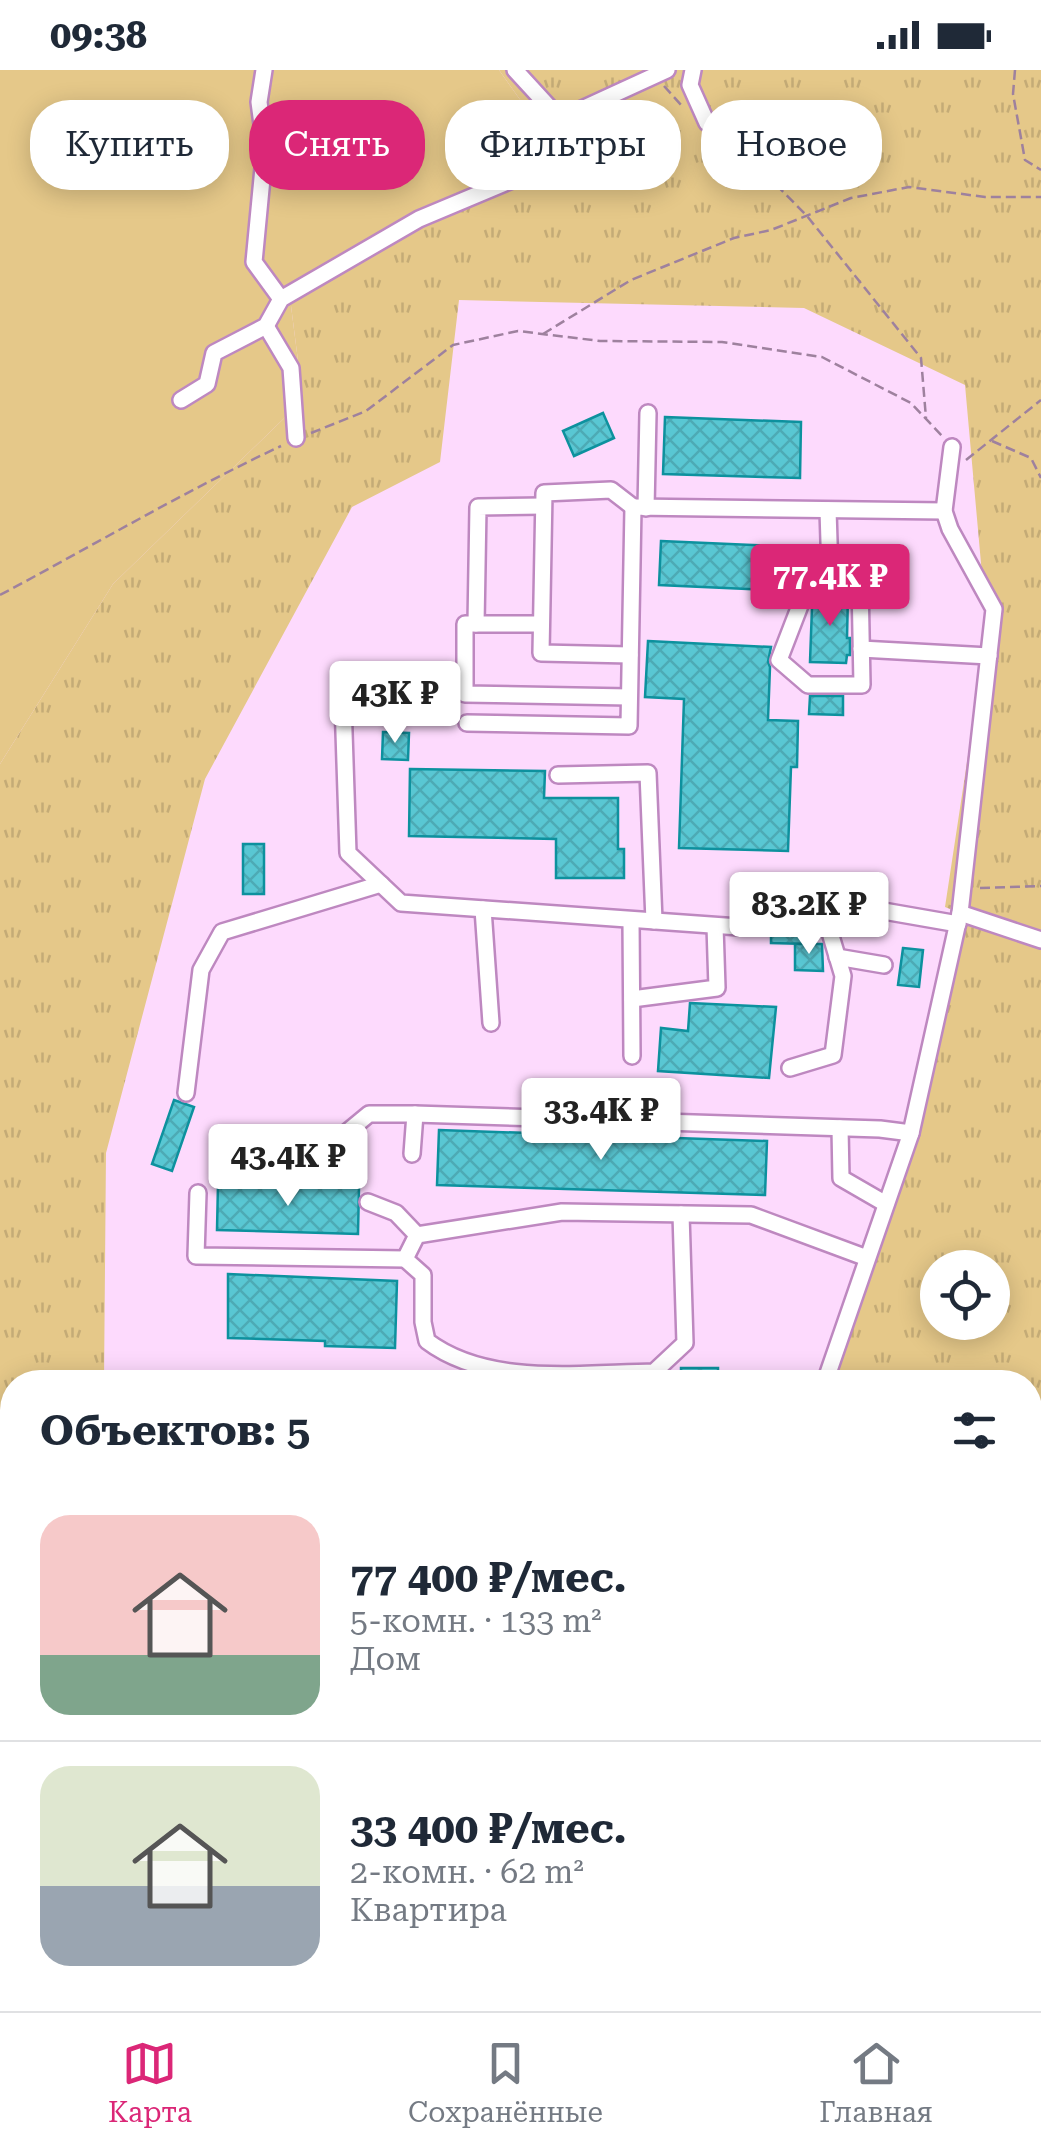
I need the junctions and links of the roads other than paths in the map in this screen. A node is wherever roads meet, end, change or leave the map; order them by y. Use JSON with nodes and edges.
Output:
{"nodes":[{"id":1,"x":264,"y":70,"type":"edge"},
{"id":2,"x":516,"y":70,"type":"edge"},
{"id":3,"x":693,"y":70,"type":"edge"},
{"id":4,"x":660,"y":73,"type":"edge"},
{"id":5,"x":543,"y":100,"type":"edge"},
{"id":6,"x":601,"y":100,"type":"edge"},
{"id":7,"x":701,"y":109,"type":"edge"},
{"id":8,"x":489,"y":190,"type":"edge"},
{"id":9,"x":282,"y":299,"type":"junction"},
{"id":10,"x":266,"y":326,"type":"junction"},
{"id":11,"x":181,"y":400,"type":"dead end"},
{"id":12,"x":648,"y":412,"type":"dead end"},
{"id":13,"x":296,"y":438,"type":"road end"},
{"id":14,"x":952,"y":447,"type":"road end"},
{"id":15,"x":544,"y":506,"type":"junction"},
{"id":16,"x":640,"y":507,"type":"junction"},
{"id":17,"x":828,"y":510,"type":"junction"},
{"id":18,"x":944,"y":511,"type":"junction"},
{"id":19,"x":830,"y":574,"type":"junction"},
{"id":20,"x":476,"y":624,"type":"junction"},
{"id":21,"x":542,"y":624,"type":"junction"},
{"id":22,"x":861,"y":649,"type":"junction"},
{"id":23,"x":630,"y":655,"type":"junction"},
{"id":24,"x":989,"y":656,"type":"junction"},
{"id":25,"x":630,"y":697,"type":"junction"},
{"id":26,"x":343,"y":702,"type":"dead end"},
{"id":27,"x":467,"y":722,"type":"dead end"},
{"id":28,"x":558,"y":775,"type":"dead end"},
{"id":29,"x":381,"y":884,"type":"junction"},
{"id":30,"x":832,"y":902,"type":"junction"},
{"id":31,"x":483,"y":909,"type":"junction"},
{"id":32,"x":959,"y":919,"type":"junction"},
{"id":33,"x":632,"y":920,"type":"junction"},
{"id":34,"x":654,"y":921,"type":"junction"},
{"id":35,"x":715,"y":926,"type":"junction"},
{"id":36,"x":1041,"y":940,"type":"edge"},
{"id":37,"x":837,"y":957,"type":"junction"},
{"id":38,"x":884,"y":966,"type":"dead end"},
{"id":39,"x":632,"y":999,"type":"junction"},
{"id":40,"x":491,"y":1023,"type":"dead end"},
{"id":41,"x":632,"y":1056,"type":"dead end"},
{"id":42,"x":790,"y":1068,"type":"dead end"},
{"id":43,"x":186,"y":1092,"type":"dead end"},
{"id":44,"x":415,"y":1114,"type":"junction"},
{"id":45,"x":840,"y":1128,"type":"junction"},
{"id":46,"x":911,"y":1133,"type":"junction"},
{"id":47,"x":323,"y":1152,"type":"dead end"},
{"id":48,"x":412,"y":1154,"type":"dead end"},
{"id":49,"x":198,"y":1193,"type":"dead end"},
{"id":50,"x":368,"y":1202,"type":"dead end"},
{"id":51,"x":886,"y":1204,"type":"junction"},
{"id":52,"x":681,"y":1214,"type":"junction"},
{"id":53,"x":417,"y":1235,"type":"junction"},
{"id":54,"x":867,"y":1258,"type":"junction"},
{"id":55,"x":405,"y":1259,"type":"junction"},
{"id":56,"x":489,"y":1370,"type":"edge"},
{"id":57,"x":656,"y":1370,"type":"edge"},
{"id":58,"x":829,"y":1370,"type":"edge"}],
"edges":[{"from":1,"to":9,"type":"street"},
{"from":2,"to":5,"type":"street"},
{"from":3,"to":7,"type":"street"},
{"from":4,"to":6,"type":"street"},
{"from":8,"to":9,"type":"street"},
{"from":9,"to":10,"type":"street"},
{"from":10,"to":11,"type":"street"},
{"from":10,"to":13,"type":"street"},
{"from":12,"to":16,"type":"street"},
{"from":14,"to":18,"type":"street"},
{"from":15,"to":16,"type":"street"},
{"from":15,"to":20,"type":"street"},
{"from":15,"to":21,"type":"street"},
{"from":16,"to":17,"type":"street"},
{"from":16,"to":23,"type":"street"},
{"from":17,"to":18,"type":"street"},
{"from":17,"to":19,"type":"street"},
{"from":18,"to":24,"type":"street"},
{"from":19,"to":22,"type":"street"},
{"from":19,"to":22,"type":"street"},
{"from":20,"to":21,"type":"street"},
{"from":20,"to":25,"type":"street"},
{"from":21,"to":23,"type":"street"},
{"from":22,"to":24,"type":"street"},
{"from":23,"to":25,"type":"street"},
{"from":24,"to":32,"type":"street"},
{"from":25,"to":27,"type":"street"},
{"from":26,"to":29,"type":"street"},
{"from":28,"to":34,"type":"street"},
{"from":29,"to":31,"type":"street"},
{"from":29,"to":43,"type":"street"},
{"from":30,"to":32,"type":"street"},
{"from":30,"to":35,"type":"street"},
{"from":30,"to":37,"type":"street"},
{"from":31,"to":33,"type":"street"},
{"from":31,"to":40,"type":"street"},
{"from":32,"to":36,"type":"street"},
{"from":32,"to":46,"type":"street"},
{"from":33,"to":34,"type":"street"},
{"from":33,"to":39,"type":"street"},
{"from":34,"to":35,"type":"street"},
{"from":35,"to":39,"type":"street"},
{"from":37,"to":38,"type":"street"},
{"from":37,"to":42,"type":"street"},
{"from":39,"to":41,"type":"street"},
{"from":44,"to":45,"type":"street"},
{"from":44,"to":47,"type":"street"},
{"from":44,"to":48,"type":"street"},
{"from":45,"to":46,"type":"street"},
{"from":45,"to":51,"type":"street"},
{"from":46,"to":51,"type":"street"},
{"from":49,"to":55,"type":"street"},
{"from":50,"to":53,"type":"street"},
{"from":51,"to":54,"type":"street"},
{"from":52,"to":53,"type":"street"},
{"from":52,"to":54,"type":"street"},
{"from":52,"to":57,"type":"street"},
{"from":53,"to":55,"type":"street"},
{"from":54,"to":58,"type":"street"},
{"from":55,"to":56,"type":"street"}]}
